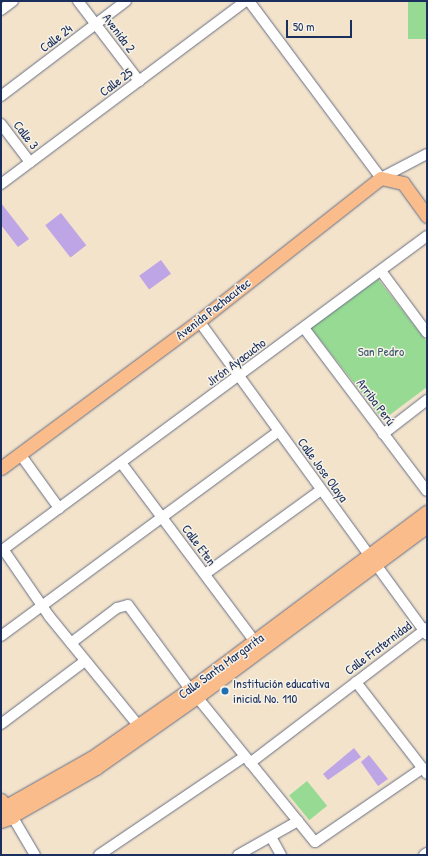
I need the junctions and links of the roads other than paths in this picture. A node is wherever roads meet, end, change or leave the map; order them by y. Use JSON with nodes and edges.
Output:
{"nodes":[{"id":1,"x":13,"y":1,"type":"edge"},
{"id":2,"x":78,"y":1,"type":"edge"},
{"id":3,"x":126,"y":1,"type":"edge"},
{"id":4,"x":246,"y":1,"type":"edge"},
{"id":5,"x":249,"y":1,"type":"edge"},
{"id":6,"x":1,"y":10,"type":"edge"},
{"id":7,"x":96,"y":24,"type":"junction"},
{"id":8,"x":139,"y":82,"type":"junction"},
{"id":9,"x":1,"y":96,"type":"edge"},
{"id":10,"x":1,"y":124,"type":"edge"},
{"id":11,"x":427,"y":154,"type":"edge"},
{"id":12,"x":30,"y":162,"type":"junction"},
{"id":13,"x":381,"y":178,"type":"junction"},
{"id":14,"x":1,"y":184,"type":"edge"},
{"id":15,"x":427,"y":216,"type":"edge"},
{"id":16,"x":427,"y":236,"type":"edge"},
{"id":17,"x":381,"y":271,"type":"junction"},
{"id":18,"x":199,"y":321,"type":"junction"},
{"id":19,"x":304,"y":328,"type":"junction"},
{"id":20,"x":427,"y":333,"type":"edge"},
{"id":21,"x":239,"y":376,"type":"junction"},
{"id":22,"x":427,"y":400,"type":"edge"},
{"id":23,"x":279,"y":431,"type":"junction"},
{"id":24,"x":383,"y":434,"type":"junction"},
{"id":25,"x":20,"y":454,"type":"junction"},
{"id":26,"x":122,"y":464,"type":"junction"},
{"id":27,"x":1,"y":468,"type":"edge"},
{"id":28,"x":321,"y":490,"type":"junction"},
{"id":29,"x":427,"y":491,"type":"edge"},
{"id":30,"x":59,"y":508,"type":"junction"},
{"id":31,"x":427,"y":512,"type":"edge"},
{"id":32,"x":163,"y":518,"type":"junction"},
{"id":33,"x":427,"y":526,"type":"edge"},
{"id":34,"x":2,"y":550,"type":"edge"},
{"id":35,"x":373,"y":560,"type":"junction"},
{"id":36,"x":205,"y":574,"type":"junction"},
{"id":37,"x":42,"y":606,"type":"junction"},
{"id":38,"x":426,"y":631,"type":"edge"},
{"id":39,"x":1,"y":636,"type":"edge"},
{"id":40,"x":255,"y":642,"type":"junction"},
{"id":41,"x":71,"y":643,"type":"junction"},
{"id":42,"x":85,"y":661,"type":"junction"},
{"id":43,"x":356,"y":682,"type":"junction"},
{"id":44,"x":194,"y":693,"type":"junction"},
{"id":45,"x":1,"y":724,"type":"edge"},
{"id":46,"x":138,"y":725,"type":"junction"},
{"id":47,"x":248,"y":759,"type":"junction"},
{"id":48,"x":425,"y":771,"type":"edge"},
{"id":49,"x":5,"y":811,"type":"edge"},
{"id":50,"x":298,"y":821,"type":"junction"},
{"id":51,"x":271,"y":836,"type":"junction"},
{"id":52,"x":427,"y":853,"type":"edge"},
{"id":53,"x":35,"y":855,"type":"edge"},
{"id":54,"x":99,"y":855,"type":"edge"},
{"id":55,"x":238,"y":855,"type":"edge"},
{"id":56,"x":281,"y":855,"type":"edge"},
{"id":57,"x":424,"y":855,"type":"edge"}],
"edges":[{"from":1,"to":6,"type":"street"},
{"from":2,"to":7,"type":"street","name":"Avenida 2"},
{"from":3,"to":7,"type":"street","name":"Calle 24"},
{"from":4,"to":8,"type":"street","name":"Calle 25"},
{"from":5,"to":13,"type":"street"},
{"from":7,"to":8,"type":"street","name":"Avenida 2"},
{"from":7,"to":9,"type":"street","name":"Calle 24"},
{"from":8,"to":12,"type":"street","name":"Calle 25"},
{"from":10,"to":12,"type":"street","name":"Calle 3"},
{"from":11,"to":13,"type":"street","name":"Avenida Pachacutec"},
{"from":12,"to":14,"type":"street","name":"Calle 25"},
{"from":13,"to":15,"type":"main road"},
{"from":13,"to":18,"type":"main road","name":"Avenida Pachacutec"},
{"from":16,"to":17,"type":"street","name":"Jirón Ayacucho"},
{"from":17,"to":19,"type":"street","name":"Jirón Ayacucho"},
{"from":17,"to":20,"type":"street"},
{"from":18,"to":21,"type":"street","name":"Calle Jose Olaya"},
{"from":18,"to":25,"type":"main road","name":"Avenida Pachacutec"},
{"from":19,"to":21,"type":"street","name":"Jirón Ayacucho"},
{"from":19,"to":24,"type":"street","name":"Arriba Perú"},
{"from":21,"to":23,"type":"street","name":"Calle Jose Olaya"},
{"from":21,"to":26,"type":"street","name":"Jirón Ayacucho"},
{"from":22,"to":24,"type":"street"},
{"from":23,"to":28,"type":"street","name":"Calle Jose Olaya"},
{"from":23,"to":32,"type":"street"},
{"from":24,"to":29,"type":"street","name":"Arriba Perú"},
{"from":25,"to":27,"type":"main road","name":"Avenida Pachacutec"},
{"from":25,"to":30,"type":"street"},
{"from":26,"to":30,"type":"street","name":"Jirón Ayacucho"},
{"from":26,"to":32,"type":"street","name":"Calle Eten"},
{"from":28,"to":35,"type":"street","name":"Calle Jose Olaya"},
{"from":28,"to":36,"type":"street"},
{"from":30,"to":34,"type":"street","name":"Jirón Ayacucho"},
{"from":31,"to":35,"type":"main road","name":"Calle Santa Margarita"},
{"from":32,"to":36,"type":"street","name":"Calle Eten"},
{"from":32,"to":37,"type":"street"},
{"from":33,"to":35,"type":"main road","name":"Calle Santa Margarita"},
{"from":34,"to":37,"type":"street"},
{"from":35,"to":38,"type":"street","name":"Calle Jose Olaya"},
{"from":35,"to":40,"type":"main road","name":"Calle Santa Margarita"},
{"from":35,"to":44,"type":"main road","name":"Calle Santa Margarita"},
{"from":36,"to":40,"type":"street","name":"Calle Eten"},
{"from":37,"to":39,"type":"street"},
{"from":37,"to":41,"type":"street"},
{"from":38,"to":43,"type":"street","name":"Calle Fraternidad"},
{"from":40,"to":44,"type":"main road","name":"Calle Santa Margarita"},
{"from":41,"to":42,"type":"street"},
{"from":41,"to":44,"type":"street"},
{"from":42,"to":45,"type":"street"},
{"from":42,"to":46,"type":"street"},
{"from":43,"to":47,"type":"street","name":"Calle Fraternidad"},
{"from":43,"to":48,"type":"street"},
{"from":44,"to":46,"type":"main road","name":"Calle Santa Margarita"},
{"from":44,"to":47,"type":"street"},
{"from":44,"to":49,"type":"main road","name":"Calle Santa Margarita"},
{"from":46,"to":49,"type":"main road","name":"Calle Santa Margarita"},
{"from":47,"to":50,"type":"street"},
{"from":47,"to":54,"type":"street","name":"Calle Fraternidad"},
{"from":48,"to":50,"type":"street"},
{"from":49,"to":53,"type":"street"},
{"from":50,"to":51,"type":"street"},
{"from":51,"to":55,"type":"street"},
{"from":51,"to":56,"type":"street"},
{"from":52,"to":57,"type":"street"}]}
